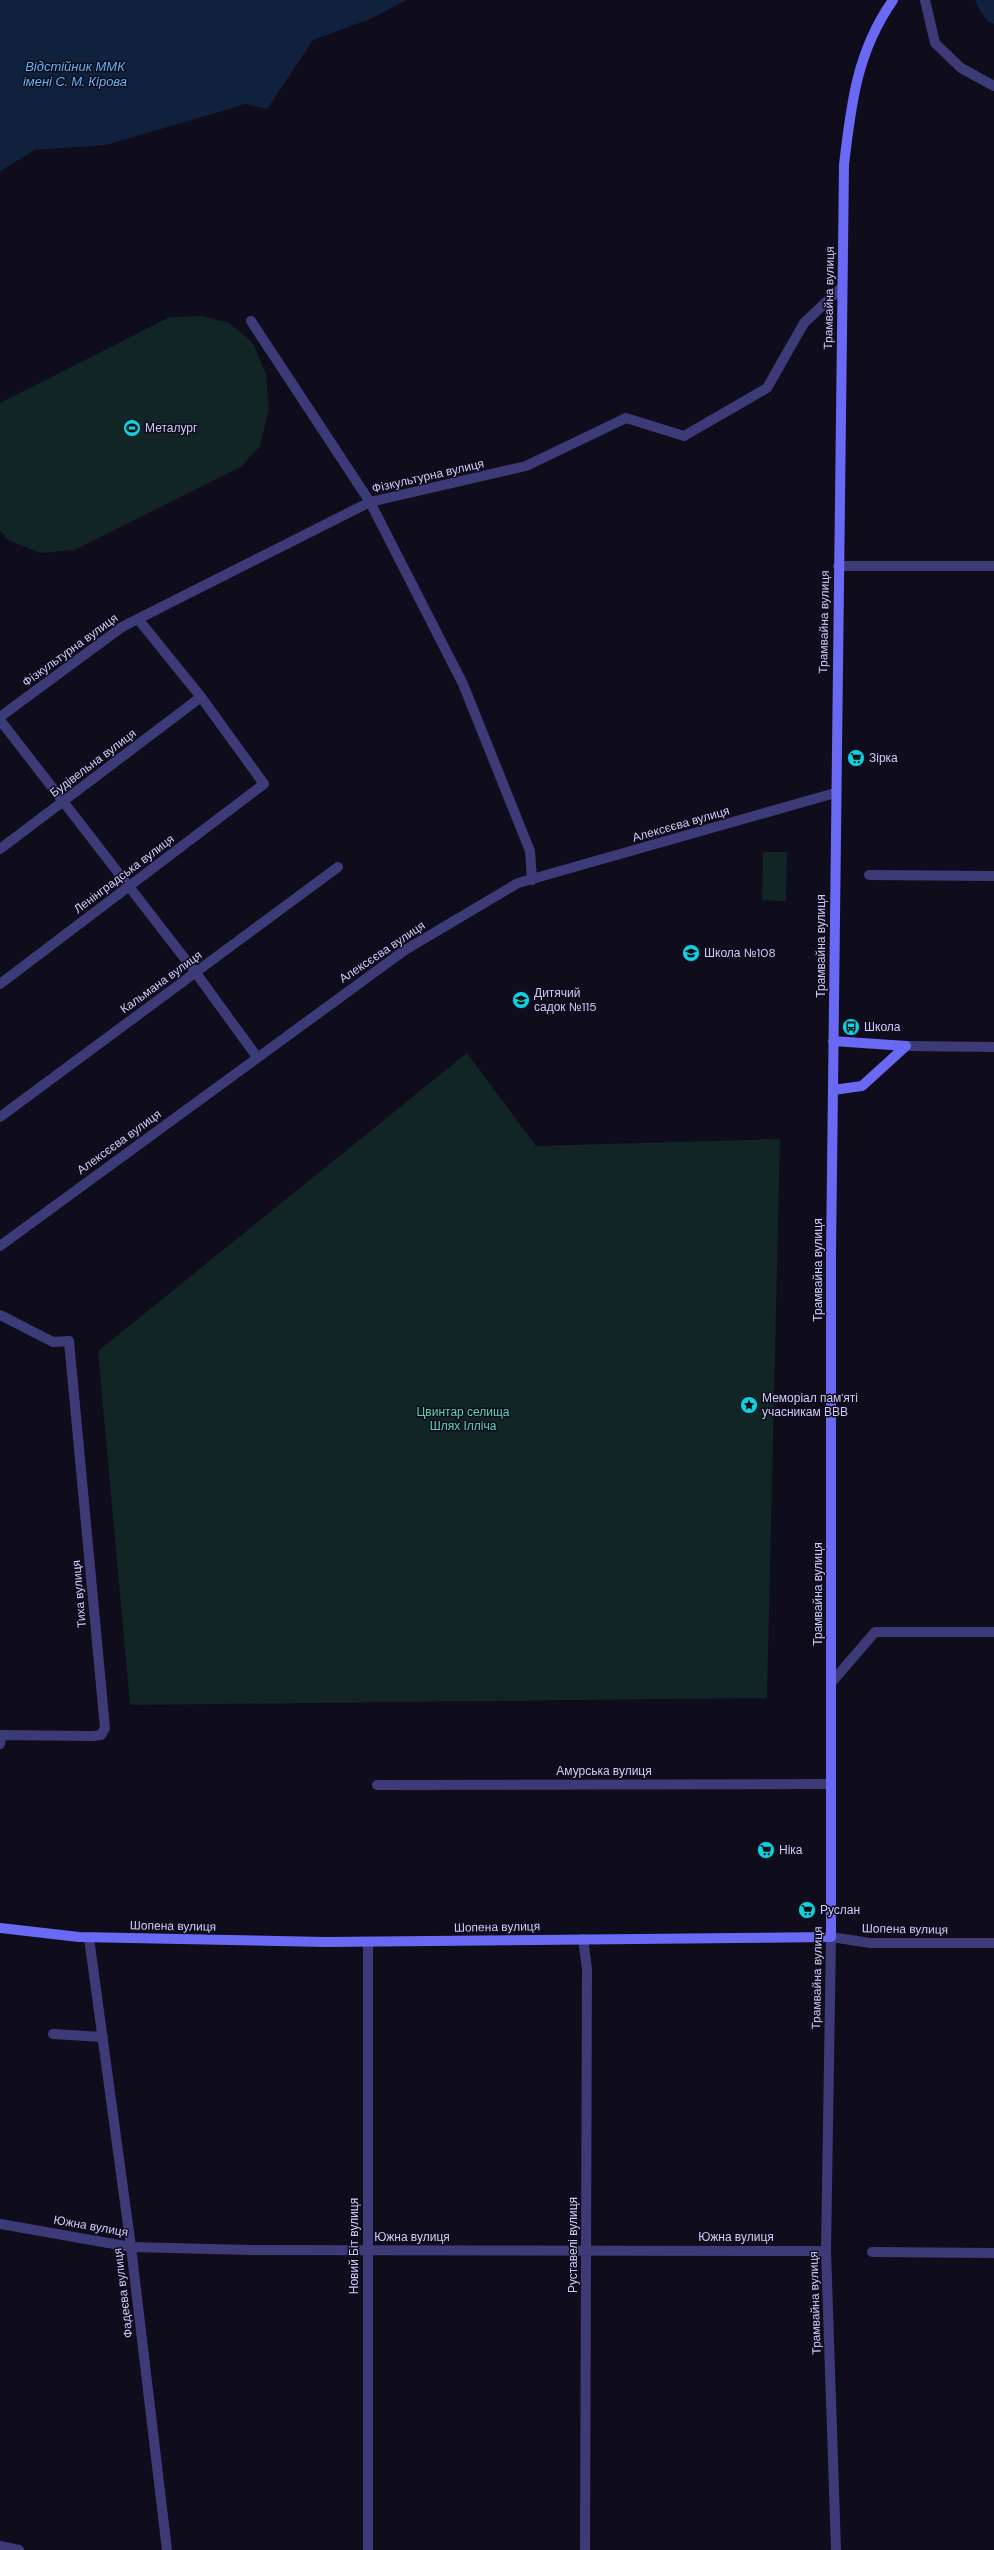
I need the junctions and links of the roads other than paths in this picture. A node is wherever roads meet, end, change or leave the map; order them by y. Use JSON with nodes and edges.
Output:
{"nodes":[{"id":1,"x":893,"y":0,"type":"edge"},
{"id":2,"x":926,"y":0,"type":"edge"},
{"id":3,"x":994,"y":86,"type":"edge"},
{"id":4,"x":842,"y":287,"type":"junction"},
{"id":5,"x":251,"y":321,"type":"dead end"},
{"id":6,"x":370,"y":502,"type":"junction"},
{"id":7,"x":838,"y":566,"type":"junction"},
{"id":8,"x":994,"y":566,"type":"edge"},
{"id":9,"x":138,"y":619,"type":"junction"},
{"id":10,"x":201,"y":697,"type":"junction"},
{"id":11,"x":0,"y":717,"type":"edge"},
{"id":12,"x":0,"y":720,"type":"edge"},
{"id":13,"x":836,"y":793,"type":"junction"},
{"id":14,"x":64,"y":802,"type":"junction"},
{"id":15,"x":0,"y":849,"type":"edge"},
{"id":16,"x":338,"y":867,"type":"dead end"},
{"id":17,"x":869,"y":874,"type":"dead end"},
{"id":18,"x":994,"y":876,"type":"edge"},
{"id":19,"x":532,"y":880,"type":"junction"},
{"id":20,"x":129,"y":886,"type":"junction"},
{"id":21,"x":196,"y":973,"type":"junction"},
{"id":22,"x":0,"y":984,"type":"edge"},
{"id":23,"x":833,"y":1040,"type":"junction"},
{"id":24,"x":906,"y":1046,"type":"junction"},
{"id":25,"x":994,"y":1047,"type":"edge"},
{"id":26,"x":257,"y":1057,"type":"junction"},
{"id":27,"x":833,"y":1090,"type":"junction"},
{"id":28,"x":0,"y":1117,"type":"edge"},
{"id":29,"x":0,"y":1246,"type":"edge"},
{"id":30,"x":0,"y":1315,"type":"edge"},
{"id":31,"x":994,"y":1632,"type":"edge"},
{"id":32,"x":831,"y":1683,"type":"junction"},
{"id":33,"x":0,"y":1744,"type":"edge"},
{"id":34,"x":831,"y":1784,"type":"junction"},
{"id":35,"x":377,"y":1785,"type":"dead end"},
{"id":36,"x":0,"y":1928,"type":"edge"},
{"id":37,"x":830,"y":1937,"type":"junction"},
{"id":38,"x":89,"y":1938,"type":"junction"},
{"id":39,"x":583,"y":1939,"type":"junction"},
{"id":40,"x":368,"y":1942,"type":"junction"},
{"id":41,"x":994,"y":1943,"type":"edge"},
{"id":42,"x":53,"y":2034,"type":"dead end"},
{"id":43,"x":102,"y":2037,"type":"junction"},
{"id":44,"x":0,"y":2224,"type":"edge"},
{"id":45,"x":131,"y":2247,"type":"junction"},
{"id":46,"x":367,"y":2250,"type":"junction"},
{"id":47,"x":586,"y":2250,"type":"junction"},
{"id":48,"x":826,"y":2251,"type":"junction"},
{"id":49,"x":872,"y":2252,"type":"dead end"},
{"id":50,"x":994,"y":2253,"type":"edge"},
{"id":51,"x":0,"y":2546,"type":"edge"},
{"id":52,"x":19,"y":2550,"type":"edge"},
{"id":53,"x":166,"y":2550,"type":"edge"},
{"id":54,"x":368,"y":2550,"type":"edge"},
{"id":55,"x":585,"y":2550,"type":"edge"},
{"id":56,"x":836,"y":2550,"type":"edge"}],
"edges":[{"from":1,"to":4,"type":"street","name":"Трамвайна вулиця"},
{"from":2,"to":3,"type":"street"},
{"from":4,"to":6,"type":"street","name":"Фiзкультурна вулиця"},
{"from":4,"to":7,"type":"street","name":"Трамвайна вулиця"},
{"from":5,"to":6,"type":"street"},
{"from":6,"to":9,"type":"street","name":"Фiзкультурна вулиця"},
{"from":6,"to":19,"type":"street"},
{"from":7,"to":8,"type":"street"},
{"from":7,"to":13,"type":"street","name":"Трамвайна вулиця"},
{"from":9,"to":10,"type":"street"},
{"from":9,"to":11,"type":"street","name":"Фiзкультурна вулиця"},
{"from":10,"to":14,"type":"street","name":"Будівельна вулиця"},
{"from":10,"to":20,"type":"street","name":"Ленінградська вулиця"},
{"from":12,"to":14,"type":"street"},
{"from":13,"to":19,"type":"street","name":"Алексєєва вулиця"},
{"from":13,"to":23,"type":"street","name":"Трамвайна вулиця"},
{"from":14,"to":15,"type":"street","name":"Будівельна вулиця"},
{"from":14,"to":20,"type":"street"},
{"from":16,"to":21,"type":"street","name":"Кальмана вулиця"},
{"from":17,"to":18,"type":"street"},
{"from":19,"to":26,"type":"street","name":"Алексєєва вулиця"},
{"from":20,"to":21,"type":"street"},
{"from":20,"to":22,"type":"street","name":"Ленінградська вулиця"},
{"from":21,"to":26,"type":"street"},
{"from":21,"to":28,"type":"street","name":"Кальмана вулиця"},
{"from":23,"to":24,"type":"street"},
{"from":23,"to":27,"type":"street","name":"Трамвайна вулиця"},
{"from":24,"to":25,"type":"street"},
{"from":24,"to":27,"type":"street"},
{"from":26,"to":29,"type":"street","name":"Алексєєва вулиця"},
{"from":27,"to":32,"type":"street","name":"Трамвайна вулиця"},
{"from":30,"to":33,"type":"street","name":"Тиха вулиця"},
{"from":31,"to":32,"type":"street"},
{"from":32,"to":34,"type":"street","name":"Трамвайна вулиця"},
{"from":34,"to":35,"type":"street","name":"Амурська вулиця"},
{"from":34,"to":37,"type":"street","name":"Трамвайна вулиця"},
{"from":36,"to":38,"type":"street","name":"Шопена вулиця"},
{"from":37,"to":39,"type":"street","name":"Шопена вулиця"},
{"from":37,"to":41,"type":"street","name":"Шопена вулиця"},
{"from":37,"to":48,"type":"street","name":"Трамвайна вулиця"},
{"from":38,"to":40,"type":"street","name":"Шопена вулиця"},
{"from":38,"to":43,"type":"street","name":"Фадеєва вулиця"},
{"from":39,"to":40,"type":"street","name":"Шопена вулиця"},
{"from":39,"to":47,"type":"street","name":"Руставелі вулиця"},
{"from":40,"to":46,"type":"street","name":"Новий Біт вулиця"},
{"from":42,"to":43,"type":"street"},
{"from":43,"to":45,"type":"street","name":"Фадеєва вулиця"},
{"from":44,"to":45,"type":"street","name":"Южна вулиця"},
{"from":45,"to":46,"type":"street","name":"Южна вулиця"},
{"from":45,"to":53,"type":"street","name":"Фадеєва вулиця"},
{"from":46,"to":47,"type":"street","name":"Южна вулиця"},
{"from":46,"to":54,"type":"street","name":"Новий Біт вулиця"},
{"from":47,"to":48,"type":"street","name":"Южна вулиця"},
{"from":47,"to":55,"type":"street","name":"Руставелі вулиця"},
{"from":48,"to":56,"type":"street","name":"Трамвайна вулиця"},
{"from":49,"to":50,"type":"street"},
{"from":51,"to":52,"type":"street"}]}
